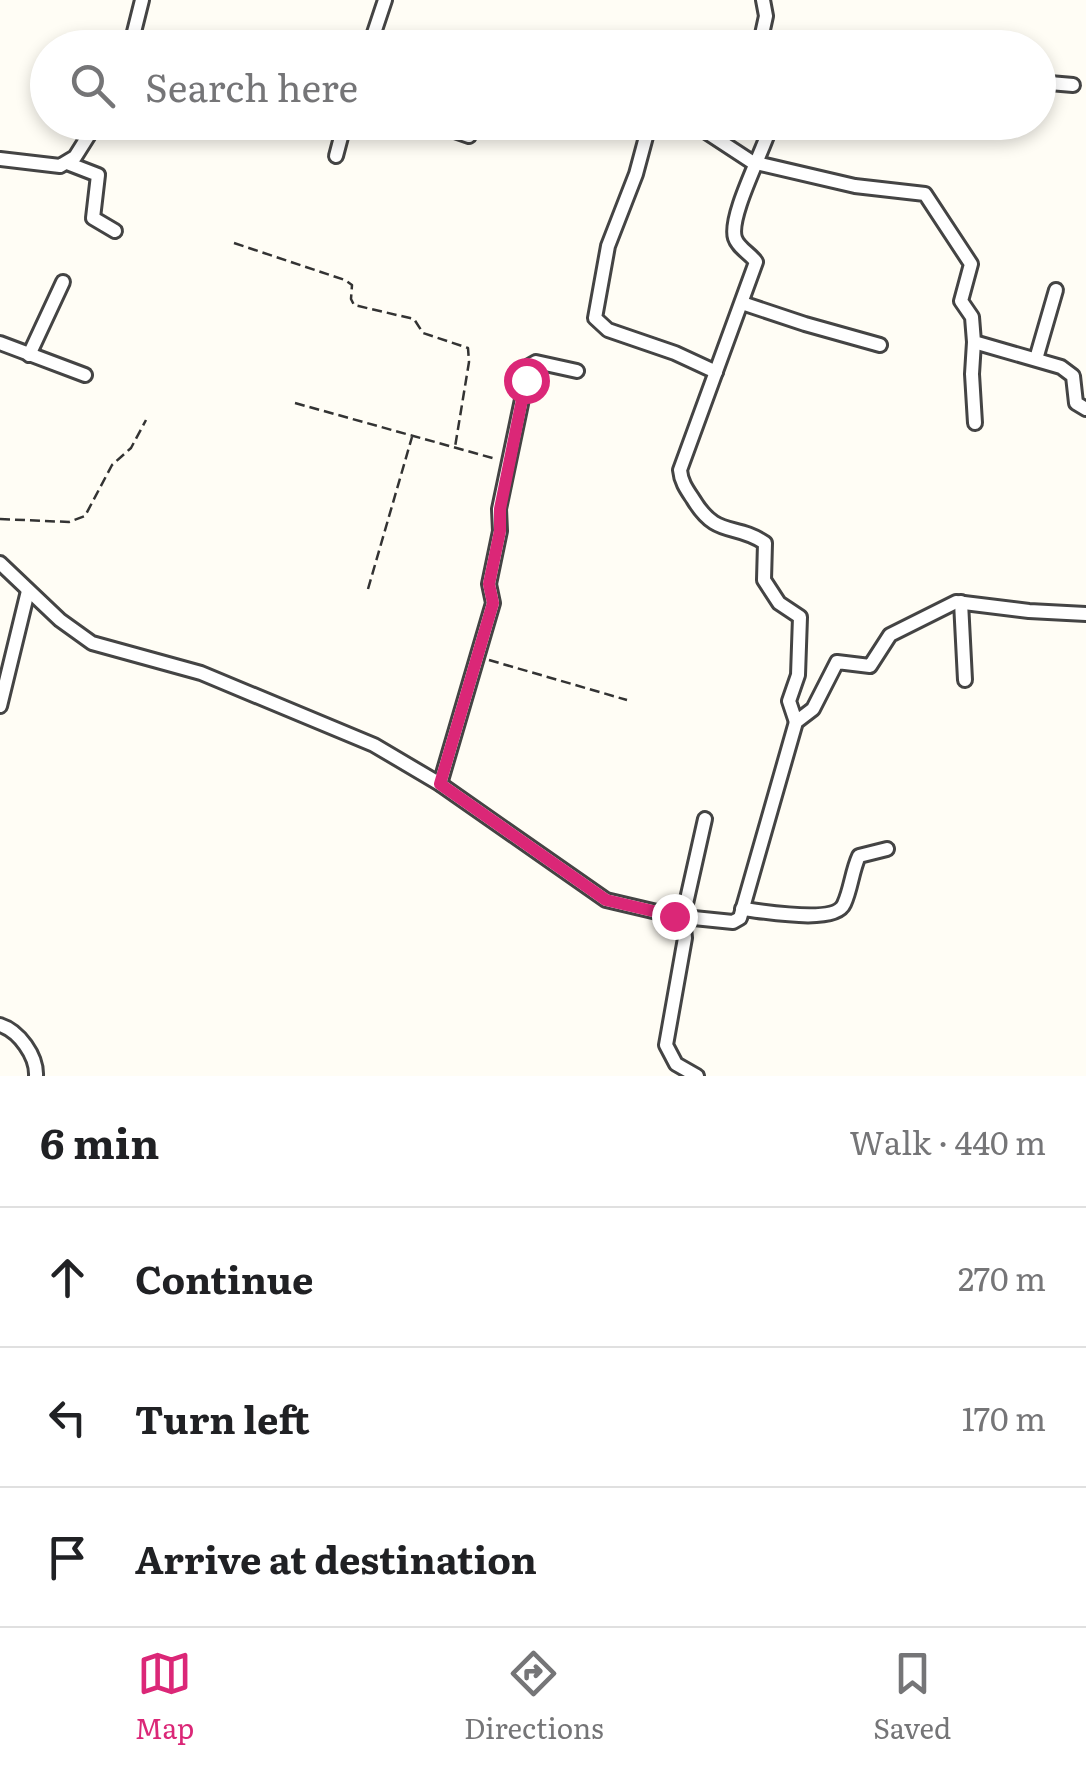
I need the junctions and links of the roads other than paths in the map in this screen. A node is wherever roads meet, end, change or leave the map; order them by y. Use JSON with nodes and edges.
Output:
{"nodes":[{"id":1,"x":142,"y":0,"type":"edge"},
{"id":2,"x":385,"y":0,"type":"edge"},
{"id":3,"x":764,"y":0,"type":"edge"},
{"id":4,"x":134,"y":30,"type":"edge"},
{"id":5,"x":375,"y":30,"type":"edge"},
{"id":6,"x":763,"y":30,"type":"edge"},
{"id":7,"x":1056,"y":84,"type":"edge"},
{"id":8,"x":1074,"y":85,"type":"dead end"},
{"id":9,"x":87,"y":140,"type":"edge"},
{"id":10,"x":340,"y":140,"type":"edge"},
{"id":11,"x":645,"y":140,"type":"edge"},
{"id":12,"x":716,"y":140,"type":"edge"},
{"id":13,"x":765,"y":140,"type":"edge"},
{"id":14,"x":336,"y":156,"type":"dead end"},
{"id":15,"x":0,"y":159,"type":"edge"},
{"id":16,"x":756,"y":162,"type":"junction"},
{"id":17,"x":67,"y":163,"type":"junction"},
{"id":18,"x":115,"y":231,"type":"dead end"},
{"id":19,"x":63,"y":282,"type":"dead end"},
{"id":20,"x":1056,"y":290,"type":"dead end"},
{"id":21,"x":742,"y":302,"type":"junction"},
{"id":22,"x":974,"y":342,"type":"junction"},
{"id":23,"x":0,"y":343,"type":"edge"},
{"id":24,"x":880,"y":344,"type":"dead end"},
{"id":25,"x":29,"y":355,"type":"junction"},
{"id":26,"x":1036,"y":359,"type":"junction"},
{"id":27,"x":577,"y":371,"type":"dead end"},
{"id":28,"x":716,"y":372,"type":"junction"},
{"id":29,"x":85,"y":376,"type":"dead end"},
{"id":30,"x":1086,"y":410,"type":"edge"},
{"id":31,"x":975,"y":423,"type":"dead end"},
{"id":32,"x":0,"y":563,"type":"edge"},
{"id":33,"x":28,"y":591,"type":"junction"},
{"id":34,"x":961,"y":602,"type":"junction"},
{"id":35,"x":1086,"y":614,"type":"edge"},
{"id":36,"x":965,"y":680,"type":"dead end"},
{"id":37,"x":0,"y":706,"type":"edge"},
{"id":38,"x":796,"y":722,"type":"junction"},
{"id":39,"x":440,"y":784,"type":"junction"},
{"id":40,"x":705,"y":820,"type":"dead end"},
{"id":41,"x":887,"y":848,"type":"dead end"},
{"id":42,"x":742,"y":909,"type":"junction"},
{"id":43,"x":678,"y":917,"type":"junction"},
{"id":44,"x":0,"y":1026,"type":"edge"},
{"id":45,"x":36,"y":1076,"type":"edge"},
{"id":46,"x":698,"y":1076,"type":"edge"}],
"edges":[{"from":1,"to":4,"type":"street"},
{"from":2,"to":5,"type":"street"},
{"from":3,"to":6,"type":"street"},
{"from":7,"to":8,"type":"street"},
{"from":9,"to":17,"type":"street"},
{"from":10,"to":14,"type":"street"},
{"from":11,"to":28,"type":"street"},
{"from":12,"to":16,"type":"street"},
{"from":13,"to":16,"type":"street"},
{"from":15,"to":17,"type":"street"},
{"from":16,"to":21,"type":"street"},
{"from":16,"to":22,"type":"street"},
{"from":17,"to":18,"type":"street"},
{"from":19,"to":25,"type":"street"},
{"from":20,"to":26,"type":"street"},
{"from":21,"to":24,"type":"street"},
{"from":21,"to":28,"type":"street"},
{"from":22,"to":26,"type":"street"},
{"from":22,"to":31,"type":"street"},
{"from":23,"to":25,"type":"street"},
{"from":25,"to":29,"type":"street"},
{"from":26,"to":30,"type":"street"},
{"from":27,"to":39,"type":"street"},
{"from":28,"to":38,"type":"street"},
{"from":32,"to":33,"type":"street"},
{"from":33,"to":37,"type":"street"},
{"from":33,"to":39,"type":"street"},
{"from":34,"to":35,"type":"street"},
{"from":34,"to":36,"type":"street"},
{"from":34,"to":38,"type":"street"},
{"from":38,"to":42,"type":"street"},
{"from":39,"to":43,"type":"street"},
{"from":40,"to":43,"type":"street"},
{"from":41,"to":42,"type":"street"},
{"from":42,"to":43,"type":"street"},
{"from":43,"to":46,"type":"street"},
{"from":44,"to":45,"type":"street"}]}
